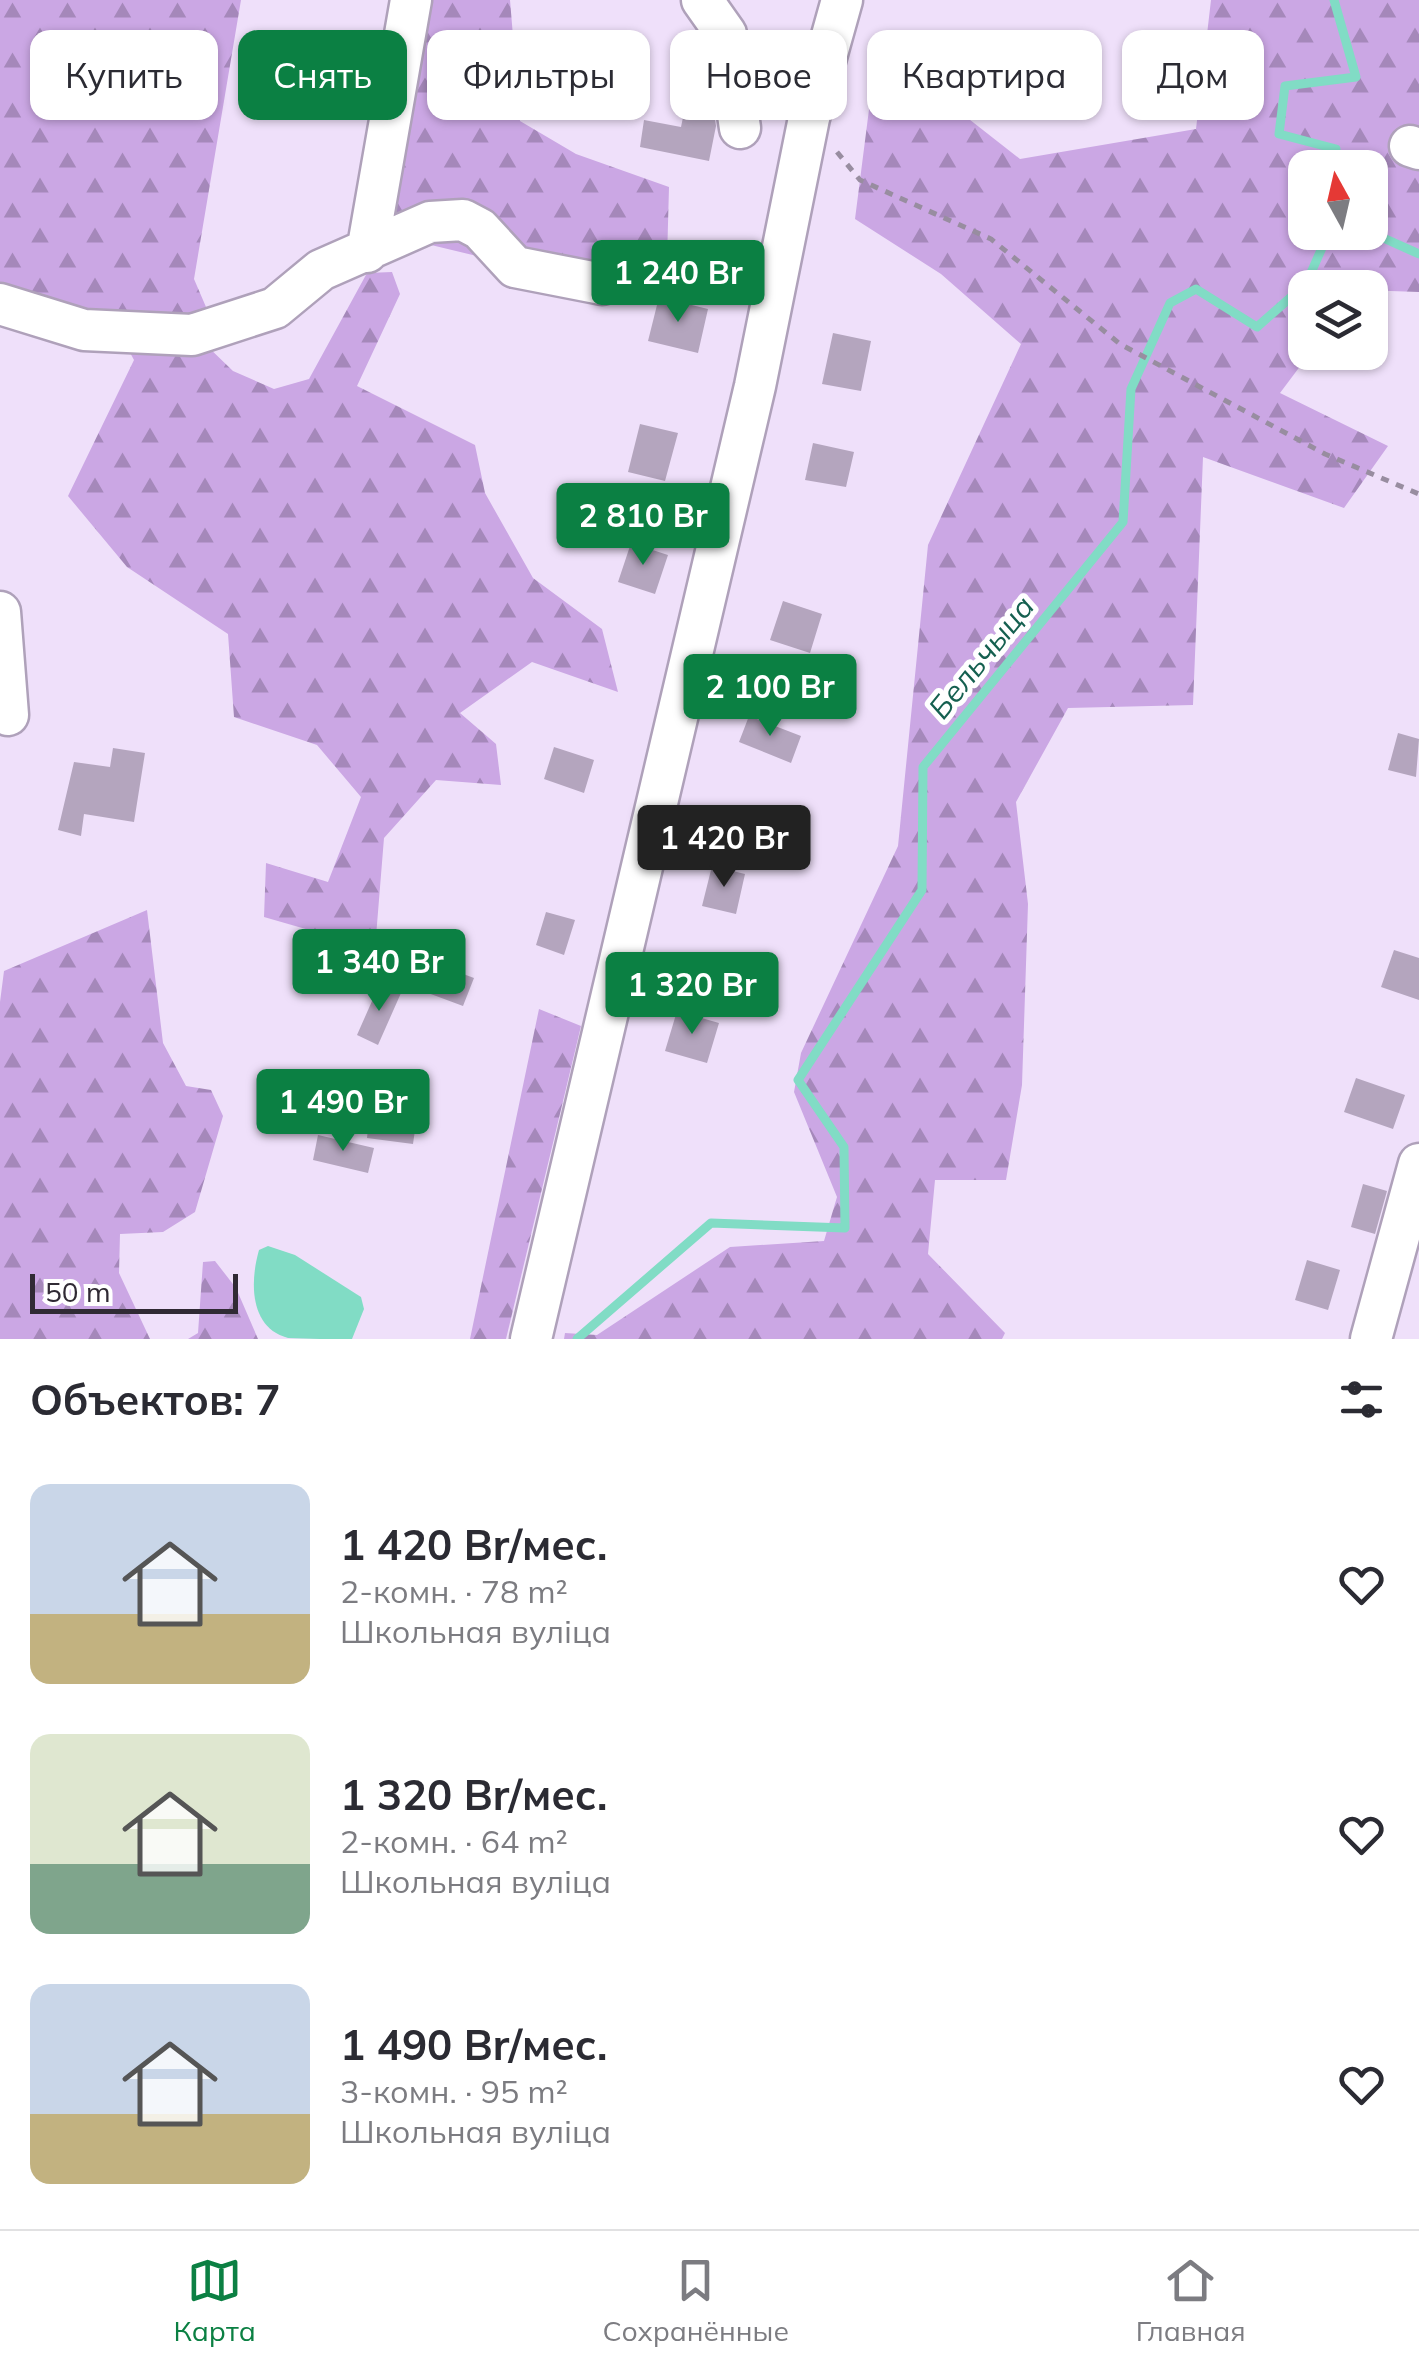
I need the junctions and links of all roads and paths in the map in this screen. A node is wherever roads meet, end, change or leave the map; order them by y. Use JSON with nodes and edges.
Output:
{"nodes":[{"id":1,"x":411,"y":0,"type":"edge"},
{"id":2,"x":702,"y":0,"type":"edge"},
{"id":3,"x":842,"y":0,"type":"edge"},
{"id":4,"x":834,"y":30,"type":"edge"},
{"id":5,"x":810,"y":120,"type":"edge"},
{"id":6,"x":812,"y":120,"type":"edge"},
{"id":7,"x":740,"y":128,"type":"dead end"},
{"id":8,"x":367,"y":252,"type":"junction"},
{"id":9,"x":602,"y":284,"type":"dead end"},
{"id":10,"x":0,"y":304,"type":"edge"},
{"id":11,"x":1419,"y":494,"type":"edge"},
{"id":12,"x":0,"y":612,"type":"edge"},
{"id":13,"x":8,"y":715,"type":"dead end"},
{"id":14,"x":1419,"y":1164,"type":"edge"},
{"id":15,"x":531,"y":1339,"type":"edge"},
{"id":16,"x":1371,"y":1339,"type":"edge"}],
"edges":[{"from":1,"to":8,"type":"street"},
{"from":2,"to":7,"type":"street"},
{"from":3,"to":4,"type":"street"},
{"from":5,"to":15,"type":"street"},
{"from":6,"to":11,"type":"path"},
{"from":8,"to":9,"type":"street"},
{"from":8,"to":10,"type":"street"},
{"from":12,"to":13,"type":"street"},
{"from":14,"to":16,"type":"street"}]}
